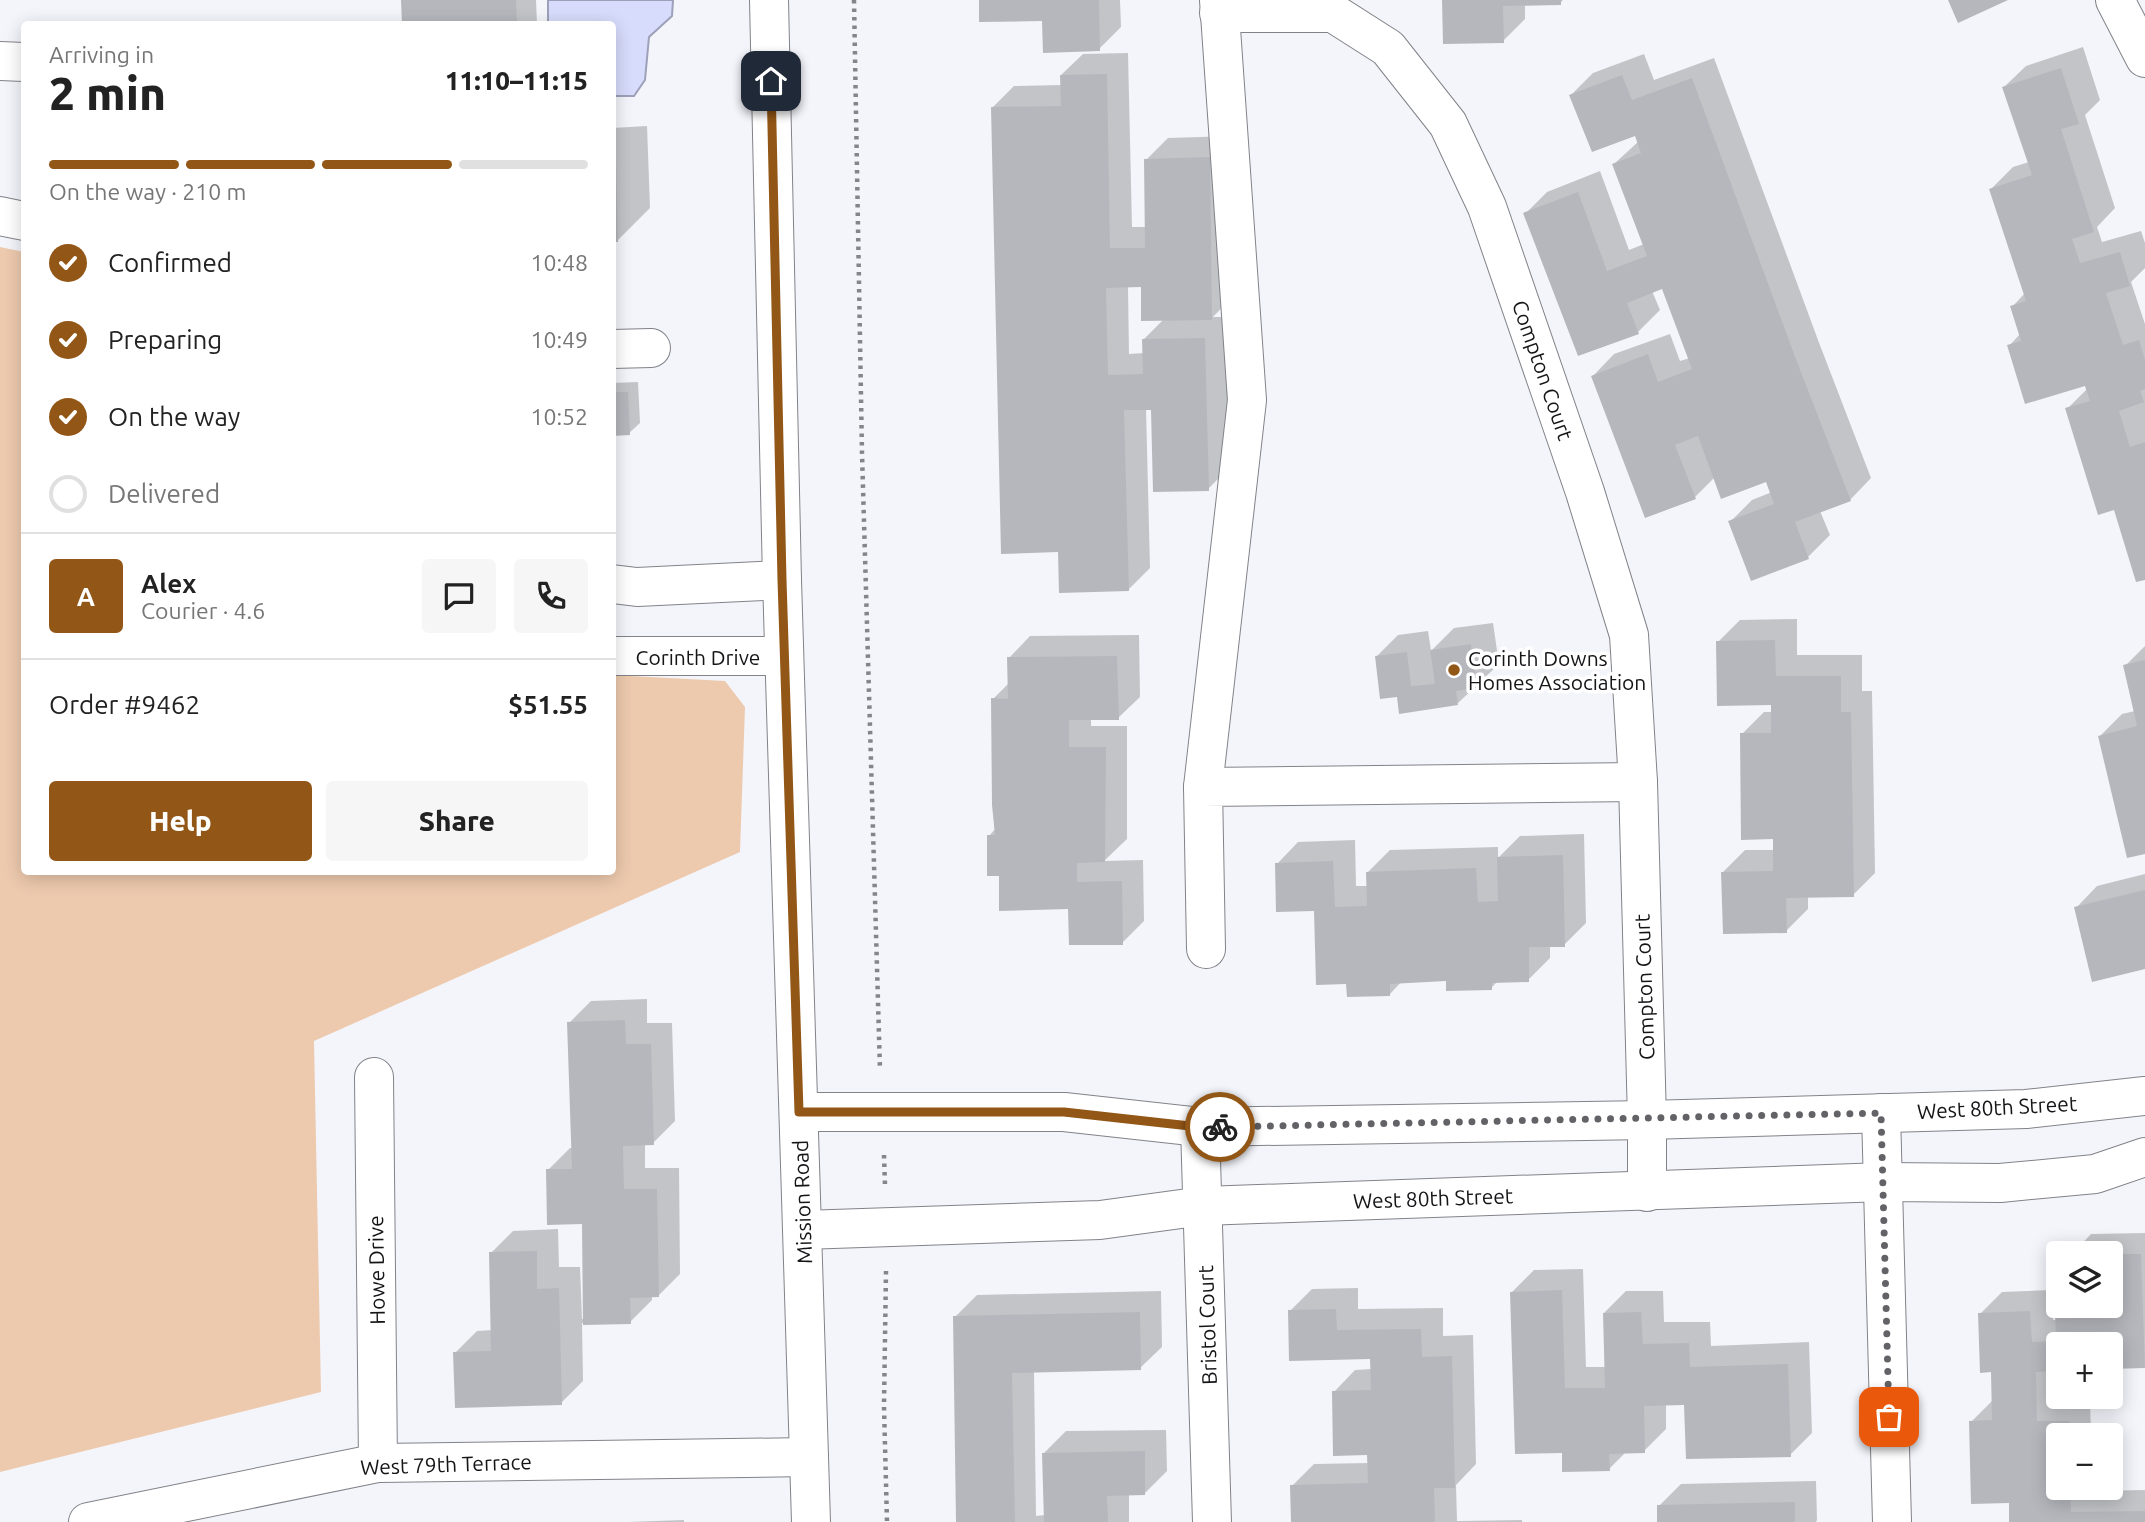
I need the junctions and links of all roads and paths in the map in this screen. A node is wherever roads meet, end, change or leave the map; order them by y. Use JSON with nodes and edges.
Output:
{"nodes":[{"id":1,"x":769,"y":0,"type":"edge"},
{"id":2,"x":854,"y":0,"type":"edge"},
{"id":3,"x":2115,"y":0,"type":"edge"},
{"id":4,"x":1332,"y":6,"type":"edge"},
{"id":5,"x":1219,"y":7,"type":"edge"},
{"id":6,"x":2143,"y":51,"type":"edge"},
{"id":7,"x":0,"y":61,"type":"edge"},
{"id":8,"x":21,"y":62,"type":"edge"},
{"id":9,"x":0,"y":216,"type":"edge"},
{"id":10,"x":21,"y":220,"type":"edge"},
{"id":11,"x":651,"y":348,"type":"dead end"},
{"id":12,"x":616,"y":349,"type":"edge"},
{"id":13,"x":782,"y":580,"type":"junction"},
{"id":14,"x":616,"y":584,"type":"edge"},
{"id":15,"x":616,"y":656,"type":"edge"},
{"id":16,"x":784,"y":656,"type":"junction"},
{"id":17,"x":1638,"y":782,"type":"junction"},
{"id":18,"x":1203,"y":787,"type":"junction"},
{"id":19,"x":1206,"y":949,"type":"dead end"},
{"id":20,"x":374,"y":1077,"type":"dead end"},
{"id":21,"x":880,"y":1077,"type":"dead end"},
{"id":22,"x":2145,"y":1096,"type":"edge"},
{"id":23,"x":799,"y":1112,"type":"junction"},
{"id":24,"x":1881,"y":1113,"type":"junction"},
{"id":25,"x":1647,"y":1119,"type":"junction"},
{"id":26,"x":1199,"y":1127,"type":"junction"},
{"id":27,"x":884,"y":1150,"type":"dead end"},
{"id":28,"x":2145,"y":1157,"type":"edge"},
{"id":29,"x":1884,"y":1182,"type":"junction"},
{"id":30,"x":885,"y":1188,"type":"dead end"},
{"id":31,"x":1647,"y":1192,"type":"junction"},
{"id":32,"x":1203,"y":1206,"type":"junction"},
{"id":33,"x":803,"y":1230,"type":"junction"},
{"id":34,"x":886,"y":1279,"type":"dead end"},
{"id":35,"x":809,"y":1457,"type":"junction"},
{"id":36,"x":378,"y":1463,"type":"junction"},
{"id":37,"x":88,"y":1522,"type":"edge"},
{"id":38,"x":811,"y":1522,"type":"edge"},
{"id":39,"x":887,"y":1522,"type":"edge"},
{"id":40,"x":1212,"y":1522,"type":"edge"},
{"id":41,"x":1892,"y":1522,"type":"edge"}],
"edges":[{"from":1,"to":13,"type":"street","name":"Mission Road"},
{"from":2,"to":21,"type":"path"},
{"from":3,"to":6,"type":"street"},
{"from":4,"to":5,"type":"street","name":"Compton Court"},
{"from":4,"to":17,"type":"street","name":"Compton Court"},
{"from":5,"to":18,"type":"street","name":"Compton Court"},
{"from":7,"to":8,"type":"street"},
{"from":9,"to":10,"type":"street"},
{"from":11,"to":12,"type":"street"},
{"from":13,"to":14,"type":"street"},
{"from":13,"to":16,"type":"street","name":"Mission Road"},
{"from":15,"to":16,"type":"street","name":"Corinth Drive"},
{"from":16,"to":23,"type":"street","name":"Mission Road"},
{"from":17,"to":18,"type":"street"},
{"from":17,"to":25,"type":"street","name":"Compton Court"},
{"from":18,"to":19,"type":"street","name":"Compton Court"},
{"from":20,"to":36,"type":"street","name":"Howe Drive"},
{"from":22,"to":24,"type":"street","name":"West 80th Street"},
{"from":23,"to":26,"type":"street","name":"West 80th Street"},
{"from":23,"to":33,"type":"street","name":"Mission Road"},
{"from":24,"to":25,"type":"street","name":"West 80th Street"},
{"from":24,"to":29,"type":"street"},
{"from":25,"to":26,"type":"street","name":"West 80th Street"},
{"from":25,"to":31,"type":"street","name":"Compton Court"},
{"from":26,"to":32,"type":"street","name":"Bristol Court"},
{"from":27,"to":30,"type":"path"},
{"from":28,"to":29,"type":"street","name":"West 80th Street"},
{"from":29,"to":31,"type":"street","name":"West 80th Street"},
{"from":29,"to":41,"type":"street"},
{"from":31,"to":32,"type":"street","name":"West 80th Street"},
{"from":32,"to":33,"type":"street","name":"West 80th Street"},
{"from":32,"to":40,"type":"street","name":"Bristol Court"},
{"from":33,"to":35,"type":"street","name":"Mission Road"},
{"from":34,"to":39,"type":"path"},
{"from":35,"to":36,"type":"street","name":"West 79th Terrace"},
{"from":35,"to":38,"type":"street","name":"Mission Road"},
{"from":36,"to":37,"type":"street","name":"West 79th Terrace"}]}
